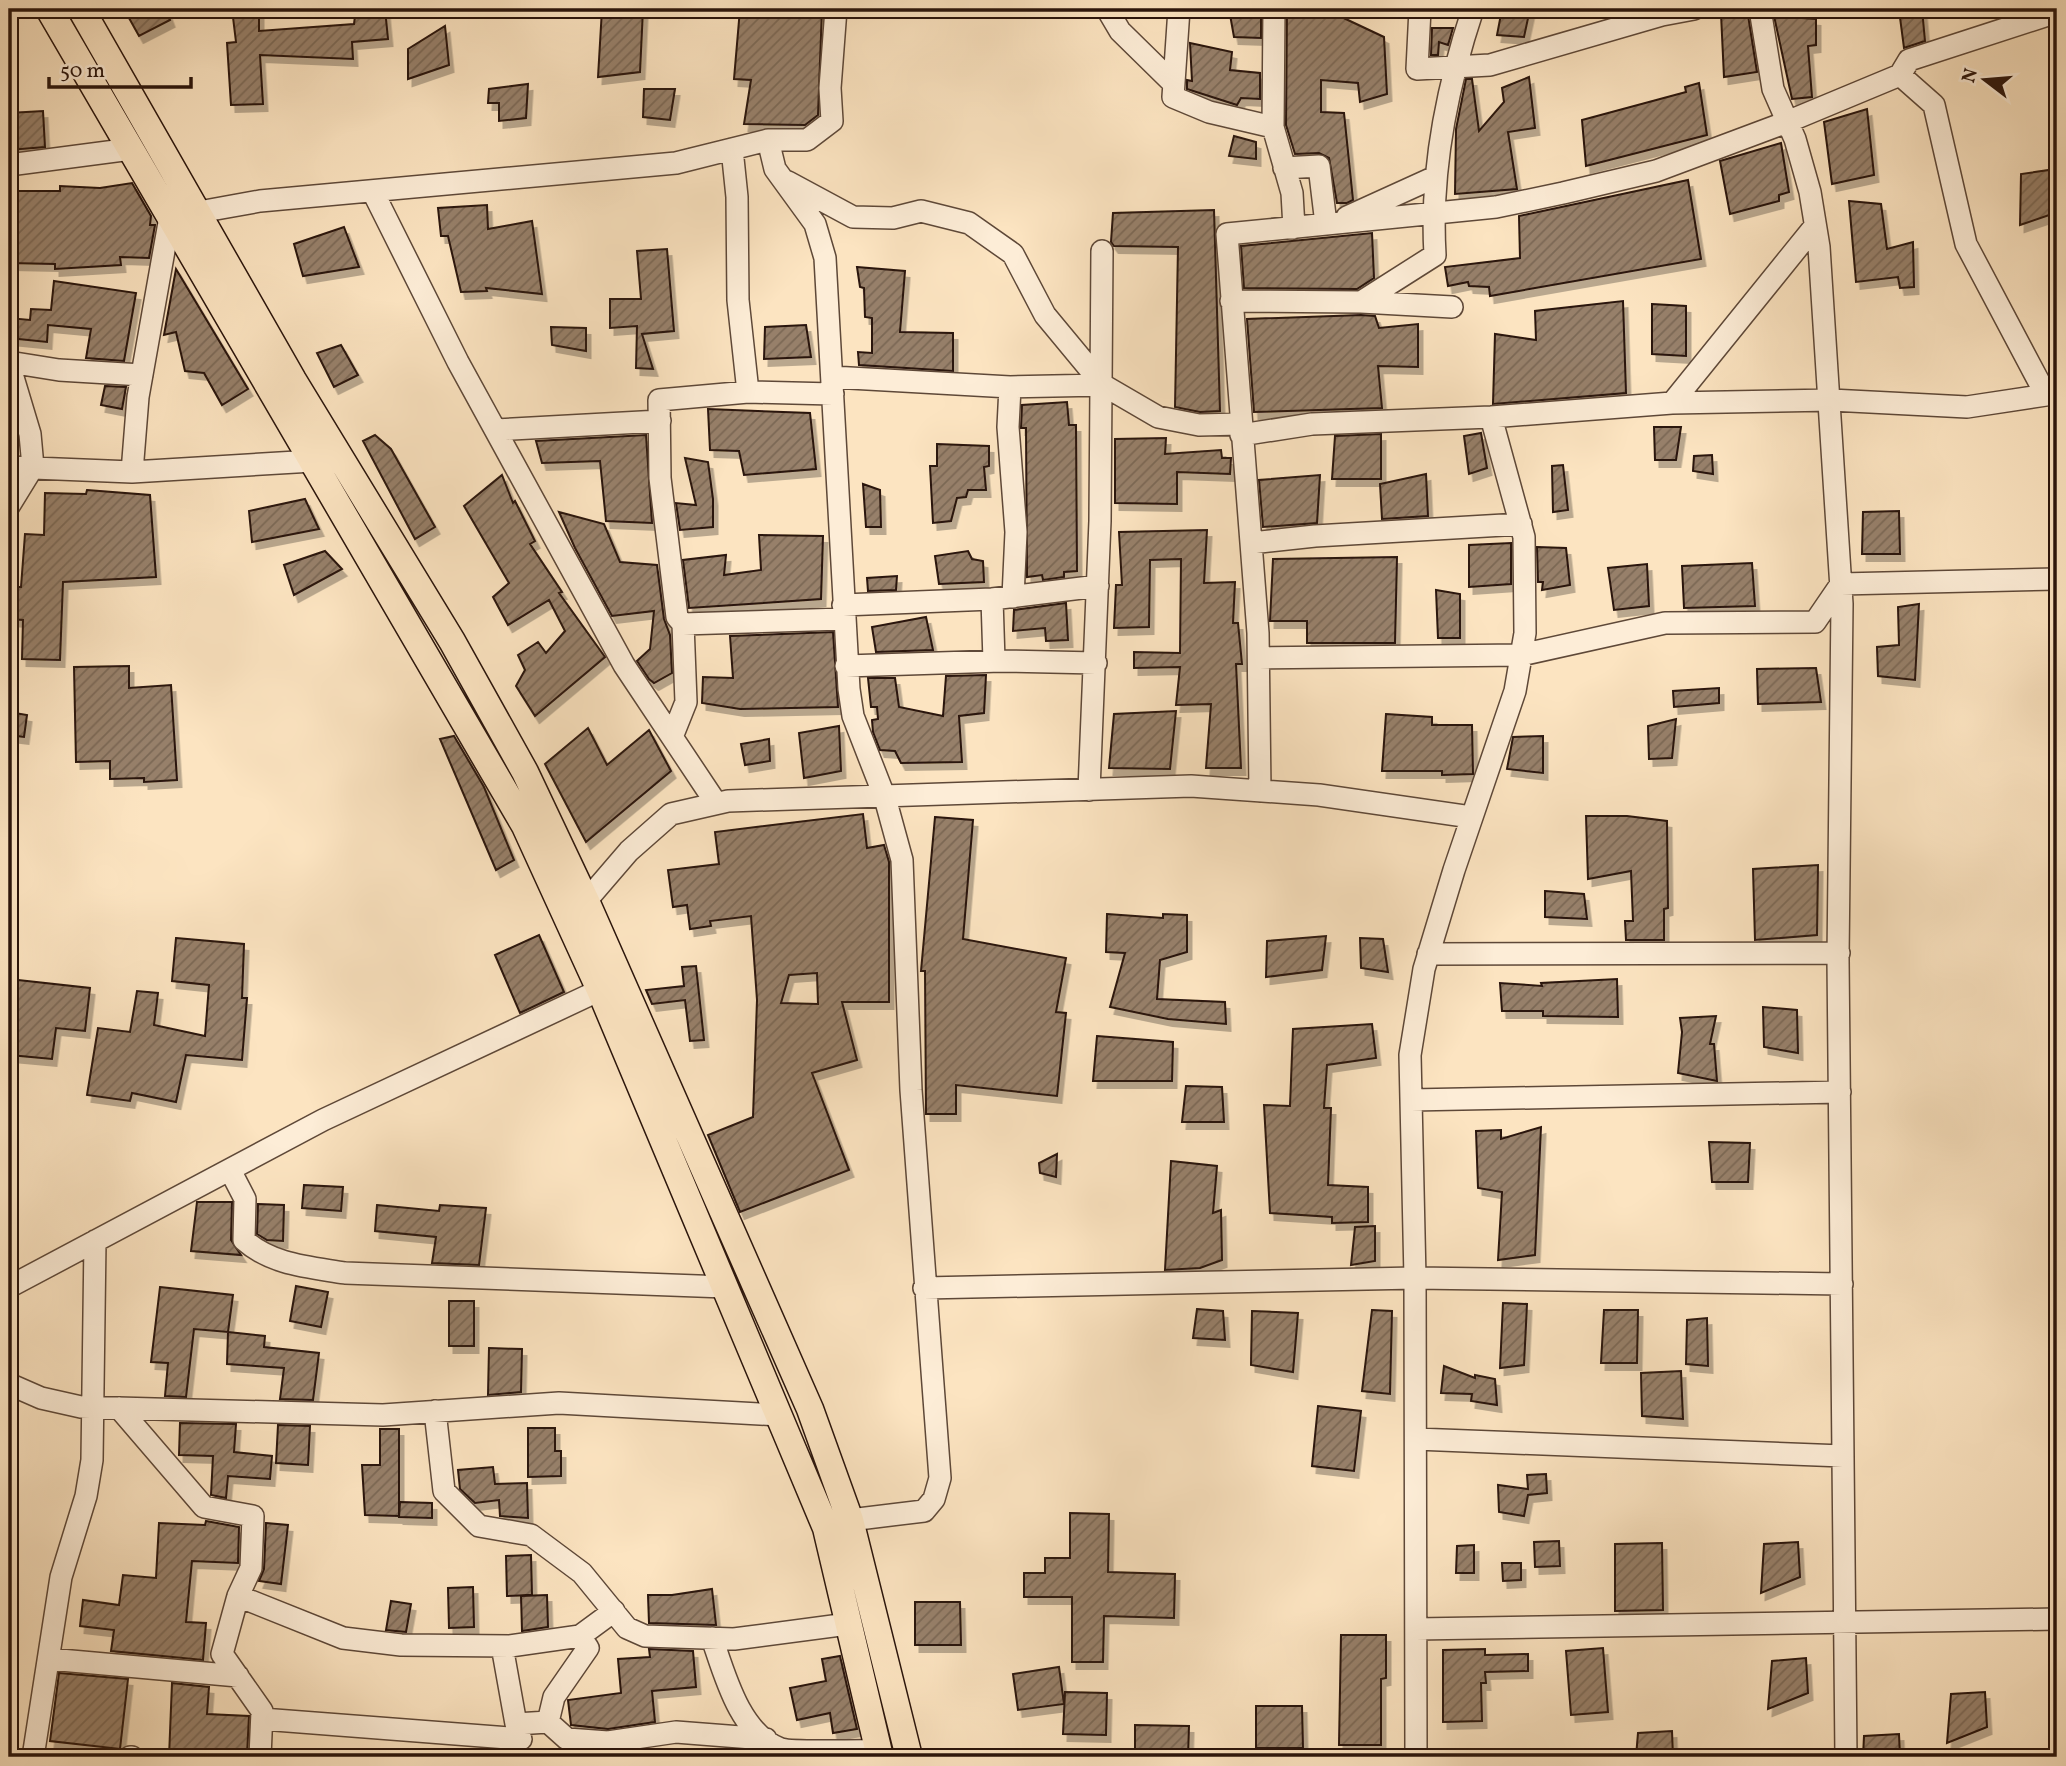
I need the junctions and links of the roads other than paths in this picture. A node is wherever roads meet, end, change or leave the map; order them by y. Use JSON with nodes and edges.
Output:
{"nodes":[{"id":1,"x":50,"y":9,"type":"edge"},
{"id":2,"x":81,"y":9,"type":"edge"},
{"id":3,"x":836,"y":9,"type":"edge"},
{"id":4,"x":1107,"y":9,"type":"edge"},
{"id":5,"x":1178,"y":9,"type":"edge"},
{"id":6,"x":1274,"y":9,"type":"edge"},
{"id":7,"x":1420,"y":9,"type":"edge"},
{"id":8,"x":1473,"y":9,"type":"edge"},
{"id":9,"x":1694,"y":9,"type":"edge"},
{"id":10,"x":1760,"y":9,"type":"edge"},
{"id":11,"x":2057,"y":12,"type":"edge"},
{"id":12,"x":1458,"y":66,"type":"junction"},
{"id":13,"x":1900,"y":75,"type":"junction"},
{"id":14,"x":1173,"y":83,"type":"junction"},
{"id":15,"x":1787,"y":122,"type":"junction"},
{"id":16,"x":1273,"y":127,"type":"junction"},
{"id":17,"x":768,"y":140,"type":"junction"},
{"id":18,"x":131,"y":149,"type":"junction"},
{"id":19,"x":732,"y":149,"type":"junction"},
{"id":20,"x":9,"y":165,"type":"edge"},
{"id":21,"x":1284,"y":168,"type":"junction"},
{"id":22,"x":1436,"y":177,"type":"junction"},
{"id":23,"x":783,"y":179,"type":"junction"},
{"id":24,"x":373,"y":192,"type":"junction"},
{"id":25,"x":195,"y":205,"type":"junction"},
{"id":26,"x":1433,"y":215,"type":"junction"},
{"id":27,"x":170,"y":217,"type":"junction"},
{"id":28,"x":1331,"y":223,"type":"junction"},
{"id":29,"x":1815,"y":226,"type":"junction"},
{"id":30,"x":1294,"y":228,"type":"junction"},
{"id":31,"x":1102,"y":251,"type":"dead end"},
{"id":32,"x":1231,"y":301,"type":"junction"},
{"id":33,"x":1362,"y":302,"type":"junction"},
{"id":34,"x":1452,"y":307,"type":"dead end"},
{"id":35,"x":9,"y":363,"type":"edge"},
{"id":36,"x":142,"y":375,"type":"junction"},
{"id":37,"x":1103,"y":385,"type":"junction"},
{"id":38,"x":833,"y":386,"type":"junction"},
{"id":39,"x":1010,"y":387,"type":"junction"},
{"id":40,"x":748,"y":392,"type":"junction"},
{"id":41,"x":1831,"y":400,"type":"junction"},
{"id":42,"x":1672,"y":404,"type":"junction"},
{"id":43,"x":1491,"y":417,"type":"junction"},
{"id":44,"x":660,"y":421,"type":"junction"},
{"id":45,"x":1241,"y":429,"type":"junction"},
{"id":46,"x":496,"y":430,"type":"junction"},
{"id":47,"x":313,"y":461,"type":"junction"},
{"id":48,"x":9,"y":467,"type":"edge"},
{"id":49,"x":33,"y":467,"type":"junction"},
{"id":50,"x":132,"y":472,"type":"junction"},
{"id":51,"x":9,"y":506,"type":"edge"},
{"id":52,"x":1521,"y":524,"type":"junction"},
{"id":53,"x":1251,"y":544,"type":"junction"},
{"id":54,"x":2057,"y":579,"type":"edge"},
{"id":55,"x":1841,"y":584,"type":"junction"},
{"id":56,"x":1098,"y":586,"type":"junction"},
{"id":57,"x":1003,"y":598,"type":"junction"},
{"id":58,"x":843,"y":612,"type":"junction"},
{"id":59,"x":683,"y":624,"type":"junction"},
{"id":60,"x":1521,"y":655,"type":"junction"},
{"id":61,"x":1259,"y":658,"type":"junction"},
{"id":62,"x":994,"y":661,"type":"junction"},
{"id":63,"x":1096,"y":663,"type":"junction"},
{"id":64,"x":846,"y":666,"type":"junction"},
{"id":65,"x":672,"y":737,"type":"junction"},
{"id":66,"x":1089,"y":790,"type":"junction"},
{"id":67,"x":1261,"y":791,"type":"junction"},
{"id":68,"x":885,"y":798,"type":"junction"},
{"id":69,"x":716,"y":803,"type":"junction"},
{"id":70,"x":1471,"y":817,"type":"junction"},
{"id":71,"x":586,"y":901,"type":"junction"},
{"id":72,"x":1839,"y":953,"type":"junction"},
{"id":73,"x":1429,"y":954,"type":"junction"},
{"id":74,"x":600,"y":990,"type":"junction"},
{"id":75,"x":1840,"y":1092,"type":"junction"},
{"id":76,"x":1411,"y":1100,"type":"junction"},
{"id":77,"x":230,"y":1170,"type":"junction"},
{"id":78,"x":95,"y":1241,"type":"junction"},
{"id":79,"x":1415,"y":1278,"type":"junction"},
{"id":80,"x":1842,"y":1284,"type":"junction"},
{"id":81,"x":9,"y":1287,"type":"edge"},
{"id":82,"x":725,"y":1287,"type":"junction"},
{"id":83,"x":924,"y":1288,"type":"junction"},
{"id":84,"x":9,"y":1384,"type":"edge"},
{"id":85,"x":92,"y":1408,"type":"junction"},
{"id":86,"x":119,"y":1408,"type":"junction"},
{"id":87,"x":435,"y":1412,"type":"junction"},
{"id":88,"x":779,"y":1415,"type":"junction"},
{"id":89,"x":1416,"y":1439,"type":"junction"},
{"id":90,"x":1843,"y":1456,"type":"junction"},
{"id":91,"x":850,"y":1520,"type":"junction"},
{"id":92,"x":238,"y":1596,"type":"junction"},
{"id":93,"x":614,"y":1611,"type":"junction"},
{"id":94,"x":2057,"y":1619,"type":"edge"},
{"id":95,"x":1844,"y":1623,"type":"junction"},
{"id":96,"x":848,"y":1624,"type":"junction"},
{"id":97,"x":1416,"y":1629,"type":"junction"},
{"id":98,"x":580,"y":1636,"type":"junction"},
{"id":99,"x":712,"y":1639,"type":"junction"},
{"id":100,"x":502,"y":1646,"type":"junction"},
{"id":101,"x":49,"y":1659,"type":"junction"},
{"id":102,"x":238,"y":1676,"type":"junction"},
{"id":103,"x":262,"y":1718,"type":"junction"},
{"id":104,"x":548,"y":1722,"type":"junction"},
{"id":105,"x":521,"y":1740,"type":"edge"},
{"id":106,"x":779,"y":1751,"type":"edge"},
{"id":107,"x":879,"y":1754,"type":"edge"},
{"id":108,"x":33,"y":1757,"type":"edge"},
{"id":109,"x":260,"y":1757,"type":"edge"},
{"id":110,"x":909,"y":1757,"type":"edge"},
{"id":111,"x":1416,"y":1757,"type":"edge"},
{"id":112,"x":1846,"y":1757,"type":"edge"}],
"edges":[{"from":1,"to":18,"type":"main road"},
{"from":2,"to":25,"type":"main road"},
{"from":3,"to":17,"type":"street"},
{"from":4,"to":14,"type":"street"},
{"from":5,"to":14,"type":"street"},
{"from":6,"to":16,"type":"street"},
{"from":7,"to":12,"type":"street"},
{"from":8,"to":12,"type":"street"},
{"from":9,"to":12,"type":"street"},
{"from":10,"to":15,"type":"street"},
{"from":11,"to":13,"type":"street"},
{"from":12,"to":22,"type":"street"},
{"from":13,"to":15,"type":"street"},
{"from":13,"to":41,"type":"street"},
{"from":14,"to":16,"type":"street"},
{"from":15,"to":26,"type":"street"},
{"from":15,"to":29,"type":"street"},
{"from":16,"to":21,"type":"street"},
{"from":17,"to":19,"type":"street"},
{"from":17,"to":23,"type":"street"},
{"from":18,"to":20,"type":"street"},
{"from":18,"to":27,"type":"main road"},
{"from":19,"to":24,"type":"street"},
{"from":19,"to":40,"type":"street"},
{"from":21,"to":28,"type":"street"},
{"from":21,"to":30,"type":"street"},
{"from":22,"to":26,"type":"street"},
{"from":22,"to":28,"type":"street"},
{"from":23,"to":37,"type":"street"},
{"from":23,"to":38,"type":"street"},
{"from":24,"to":25,"type":"street"},
{"from":24,"to":46,"type":"street"},
{"from":25,"to":27,"type":"street"},
{"from":25,"to":71,"type":"main road"},
{"from":26,"to":28,"type":"street"},
{"from":26,"to":33,"type":"street"},
{"from":27,"to":36,"type":"street"},
{"from":27,"to":47,"type":"main road"},
{"from":28,"to":30,"type":"street"},
{"from":29,"to":41,"type":"street"},
{"from":29,"to":42,"type":"street"},
{"from":30,"to":32,"type":"street"},
{"from":31,"to":37,"type":"street"},
{"from":32,"to":33,"type":"street"},
{"from":32,"to":45,"type":"street"},
{"from":33,"to":34,"type":"street"},
{"from":35,"to":36,"type":"street"},
{"from":35,"to":49,"type":"street"},
{"from":36,"to":50,"type":"street"},
{"from":37,"to":39,"type":"street"},
{"from":37,"to":45,"type":"street"},
{"from":37,"to":56,"type":"street"},
{"from":38,"to":39,"type":"street"},
{"from":38,"to":40,"type":"street"},
{"from":38,"to":58,"type":"street"},
{"from":39,"to":57,"type":"street"},
{"from":40,"to":44,"type":"street"},
{"from":41,"to":42,"type":"street"},
{"from":41,"to":55,"type":"street"},
{"from":42,"to":43,"type":"street"},
{"from":43,"to":45,"type":"street"},
{"from":43,"to":52,"type":"street"},
{"from":44,"to":46,"type":"street"},
{"from":44,"to":59,"type":"street"},
{"from":45,"to":53,"type":"street"},
{"from":46,"to":65,"type":"street"},
{"from":47,"to":50,"type":"street"},
{"from":47,"to":74,"type":"main road"},
{"from":48,"to":49,"type":"street"},
{"from":49,"to":50,"type":"street"},
{"from":49,"to":51,"type":"street"},
{"from":52,"to":53,"type":"street"},
{"from":52,"to":60,"type":"street"},
{"from":53,"to":61,"type":"street"},
{"from":54,"to":55,"type":"street"},
{"from":55,"to":60,"type":"street"},
{"from":55,"to":72,"type":"street"},
{"from":56,"to":57,"type":"street"},
{"from":56,"to":63,"type":"street"},
{"from":57,"to":58,"type":"street"},
{"from":57,"to":62,"type":"street"},
{"from":58,"to":59,"type":"street"},
{"from":58,"to":64,"type":"street"},
{"from":59,"to":65,"type":"street"},
{"from":60,"to":61,"type":"street"},
{"from":60,"to":70,"type":"street"},
{"from":61,"to":67,"type":"street"},
{"from":62,"to":63,"type":"street"},
{"from":62,"to":64,"type":"street"},
{"from":63,"to":66,"type":"street"},
{"from":64,"to":68,"type":"street"},
{"from":65,"to":69,"type":"street"},
{"from":66,"to":67,"type":"street"},
{"from":66,"to":68,"type":"street"},
{"from":67,"to":70,"type":"street"},
{"from":68,"to":69,"type":"street"},
{"from":68,"to":83,"type":"street"},
{"from":69,"to":71,"type":"street"},
{"from":70,"to":73,"type":"street"},
{"from":71,"to":91,"type":"main road"},
{"from":72,"to":73,"type":"street"},
{"from":72,"to":75,"type":"street"},
{"from":73,"to":76,"type":"street"},
{"from":74,"to":77,"type":"street"},
{"from":74,"to":82,"type":"main road"},
{"from":75,"to":76,"type":"street"},
{"from":75,"to":80,"type":"street"},
{"from":76,"to":79,"type":"street"},
{"from":77,"to":78,"type":"street"},
{"from":77,"to":82,"type":"street"},
{"from":78,"to":81,"type":"street"},
{"from":78,"to":85,"type":"street"},
{"from":79,"to":80,"type":"street"},
{"from":79,"to":83,"type":"street"},
{"from":79,"to":89,"type":"street"},
{"from":80,"to":90,"type":"street"},
{"from":82,"to":88,"type":"main road"},
{"from":83,"to":91,"type":"street"},
{"from":84,"to":85,"type":"street"},
{"from":85,"to":86,"type":"street"},
{"from":85,"to":101,"type":"street"},
{"from":86,"to":87,"type":"street"},
{"from":86,"to":92,"type":"street"},
{"from":87,"to":88,"type":"street"},
{"from":87,"to":93,"type":"street"},
{"from":88,"to":96,"type":"main road"},
{"from":89,"to":90,"type":"street"},
{"from":89,"to":97,"type":"street"},
{"from":90,"to":95,"type":"street"},
{"from":91,"to":110,"type":"main road"},
{"from":92,"to":100,"type":"street"},
{"from":92,"to":102,"type":"street"},
{"from":93,"to":98,"type":"street"},
{"from":93,"to":99,"type":"street"},
{"from":94,"to":95,"type":"street"},
{"from":95,"to":97,"type":"street"},
{"from":95,"to":112,"type":"street"},
{"from":96,"to":99,"type":"street"},
{"from":96,"to":107,"type":"main road"},
{"from":97,"to":111,"type":"street"},
{"from":98,"to":100,"type":"street"},
{"from":98,"to":104,"type":"street"},
{"from":99,"to":106,"type":"street"},
{"from":100,"to":105,"type":"street"},
{"from":101,"to":102,"type":"street"},
{"from":101,"to":108,"type":"street"},
{"from":102,"to":103,"type":"street"},
{"from":103,"to":105,"type":"street"},
{"from":103,"to":109,"type":"street"},
{"from":104,"to":105,"type":"street"},
{"from":104,"to":106,"type":"street"},
{"from":106,"to":107,"type":"street"}]}
